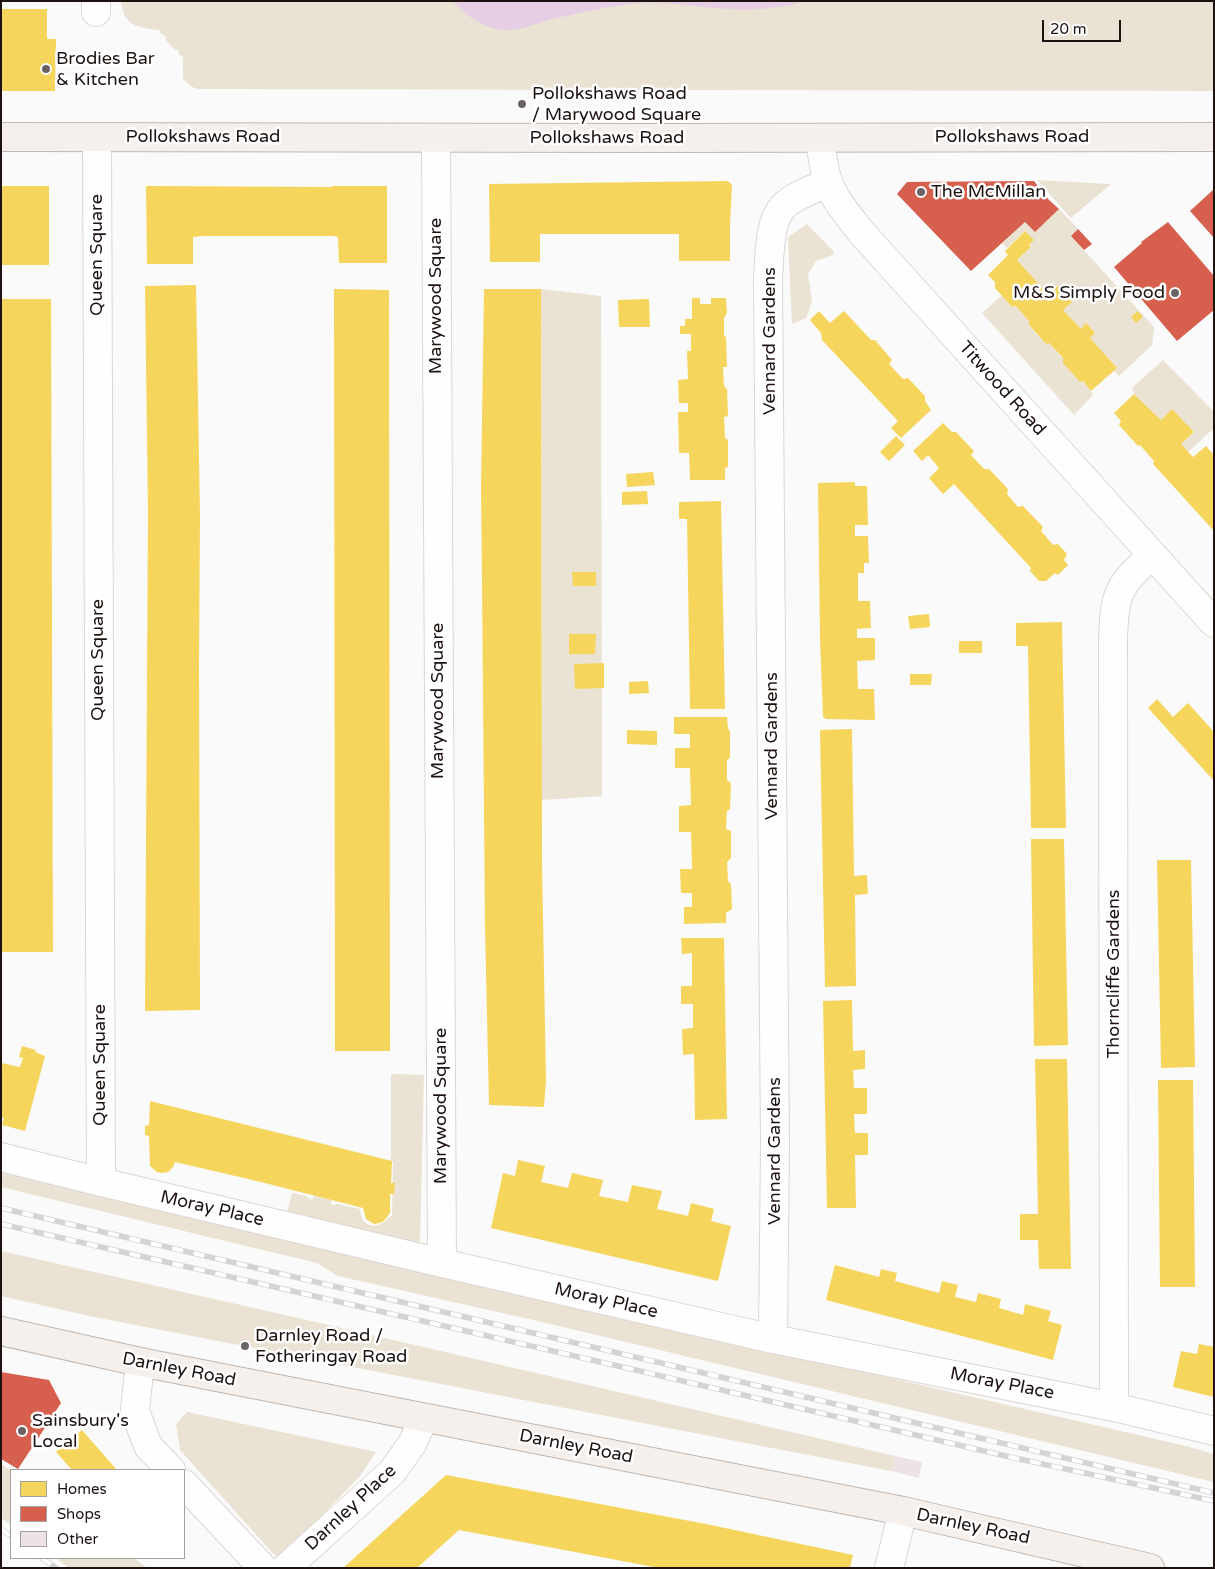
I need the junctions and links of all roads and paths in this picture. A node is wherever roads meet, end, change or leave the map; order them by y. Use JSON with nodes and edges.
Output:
{"nodes":[{"id":1,"x":1,"y":137,"type":"edge"},
{"id":2,"x":97,"y":137,"type":"junction"},
{"id":3,"x":1214,"y":137,"type":"edge"},
{"id":4,"x":436,"y":138,"type":"junction"},
{"id":5,"x":820,"y":138,"type":"junction"},
{"id":6,"x":828,"y":183,"type":"junction"},
{"id":7,"x":1152,"y":555,"type":"junction"},
{"id":8,"x":1214,"y":623,"type":"edge"},
{"id":9,"x":1,"y":1157,"type":"edge"},
{"id":10,"x":101,"y":1182,"type":"junction"},
{"id":11,"x":442,"y":1264,"type":"junction"},
{"id":12,"x":1,"y":1331,"type":"edge"},
{"id":13,"x":773,"y":1339,"type":"junction"},
{"id":14,"x":140,"y":1362,"type":"junction"},
{"id":15,"x":1114,"y":1406,"type":"junction"},
{"id":16,"x":424,"y":1418,"type":"junction"},
{"id":17,"x":1214,"y":1431,"type":"edge"},
{"id":18,"x":170,"y":1469,"type":"edge"},
{"id":19,"x":185,"y":1485,"type":"edge"},
{"id":20,"x":903,"y":1511,"type":"junction"},
{"id":21,"x":263,"y":1568,"type":"edge"},
{"id":22,"x":286,"y":1568,"type":"edge"},
{"id":23,"x":889,"y":1568,"type":"edge"},
{"id":24,"x":1150,"y":1568,"type":"edge"}],
"edges":[{"from":1,"to":2,"type":"main road","name":"Pollokshaws Road"},
{"from":2,"to":4,"type":"main road","name":"Pollokshaws Road"},
{"from":2,"to":10,"type":"street","name":"Queen Square"},
{"from":3,"to":5,"type":"main road","name":"Pollokshaws Road"},
{"from":4,"to":5,"type":"main road","name":"Pollokshaws Road"},
{"from":4,"to":11,"type":"street","name":"Marywood Square"},
{"from":5,"to":6,"type":"street","name":"Titwood Road"},
{"from":6,"to":7,"type":"street","name":"Titwood Road"},
{"from":6,"to":13,"type":"street","name":"Vennard Gardens"},
{"from":7,"to":8,"type":"street","name":"Titwood Road"},
{"from":7,"to":15,"type":"street","name":"Thorncliffe Gardens"},
{"from":9,"to":10,"type":"street","name":"Moray Place"},
{"from":10,"to":11,"type":"street","name":"Moray Place"},
{"from":11,"to":13,"type":"street","name":"Moray Place"},
{"from":12,"to":14,"type":"main road","name":"Darnley Road"},
{"from":13,"to":15,"type":"street","name":"Moray Place"},
{"from":14,"to":16,"type":"main road","name":"Darnley Road"},
{"from":14,"to":18,"type":"street"},
{"from":15,"to":17,"type":"street","name":"Moray Place"},
{"from":16,"to":20,"type":"main road","name":"Darnley Road"},
{"from":16,"to":22,"type":"street","name":"Darnley Place"},
{"from":19,"to":21,"type":"street"},
{"from":20,"to":23,"type":"street"},
{"from":20,"to":24,"type":"main road","name":"Darnley Road"}]}
